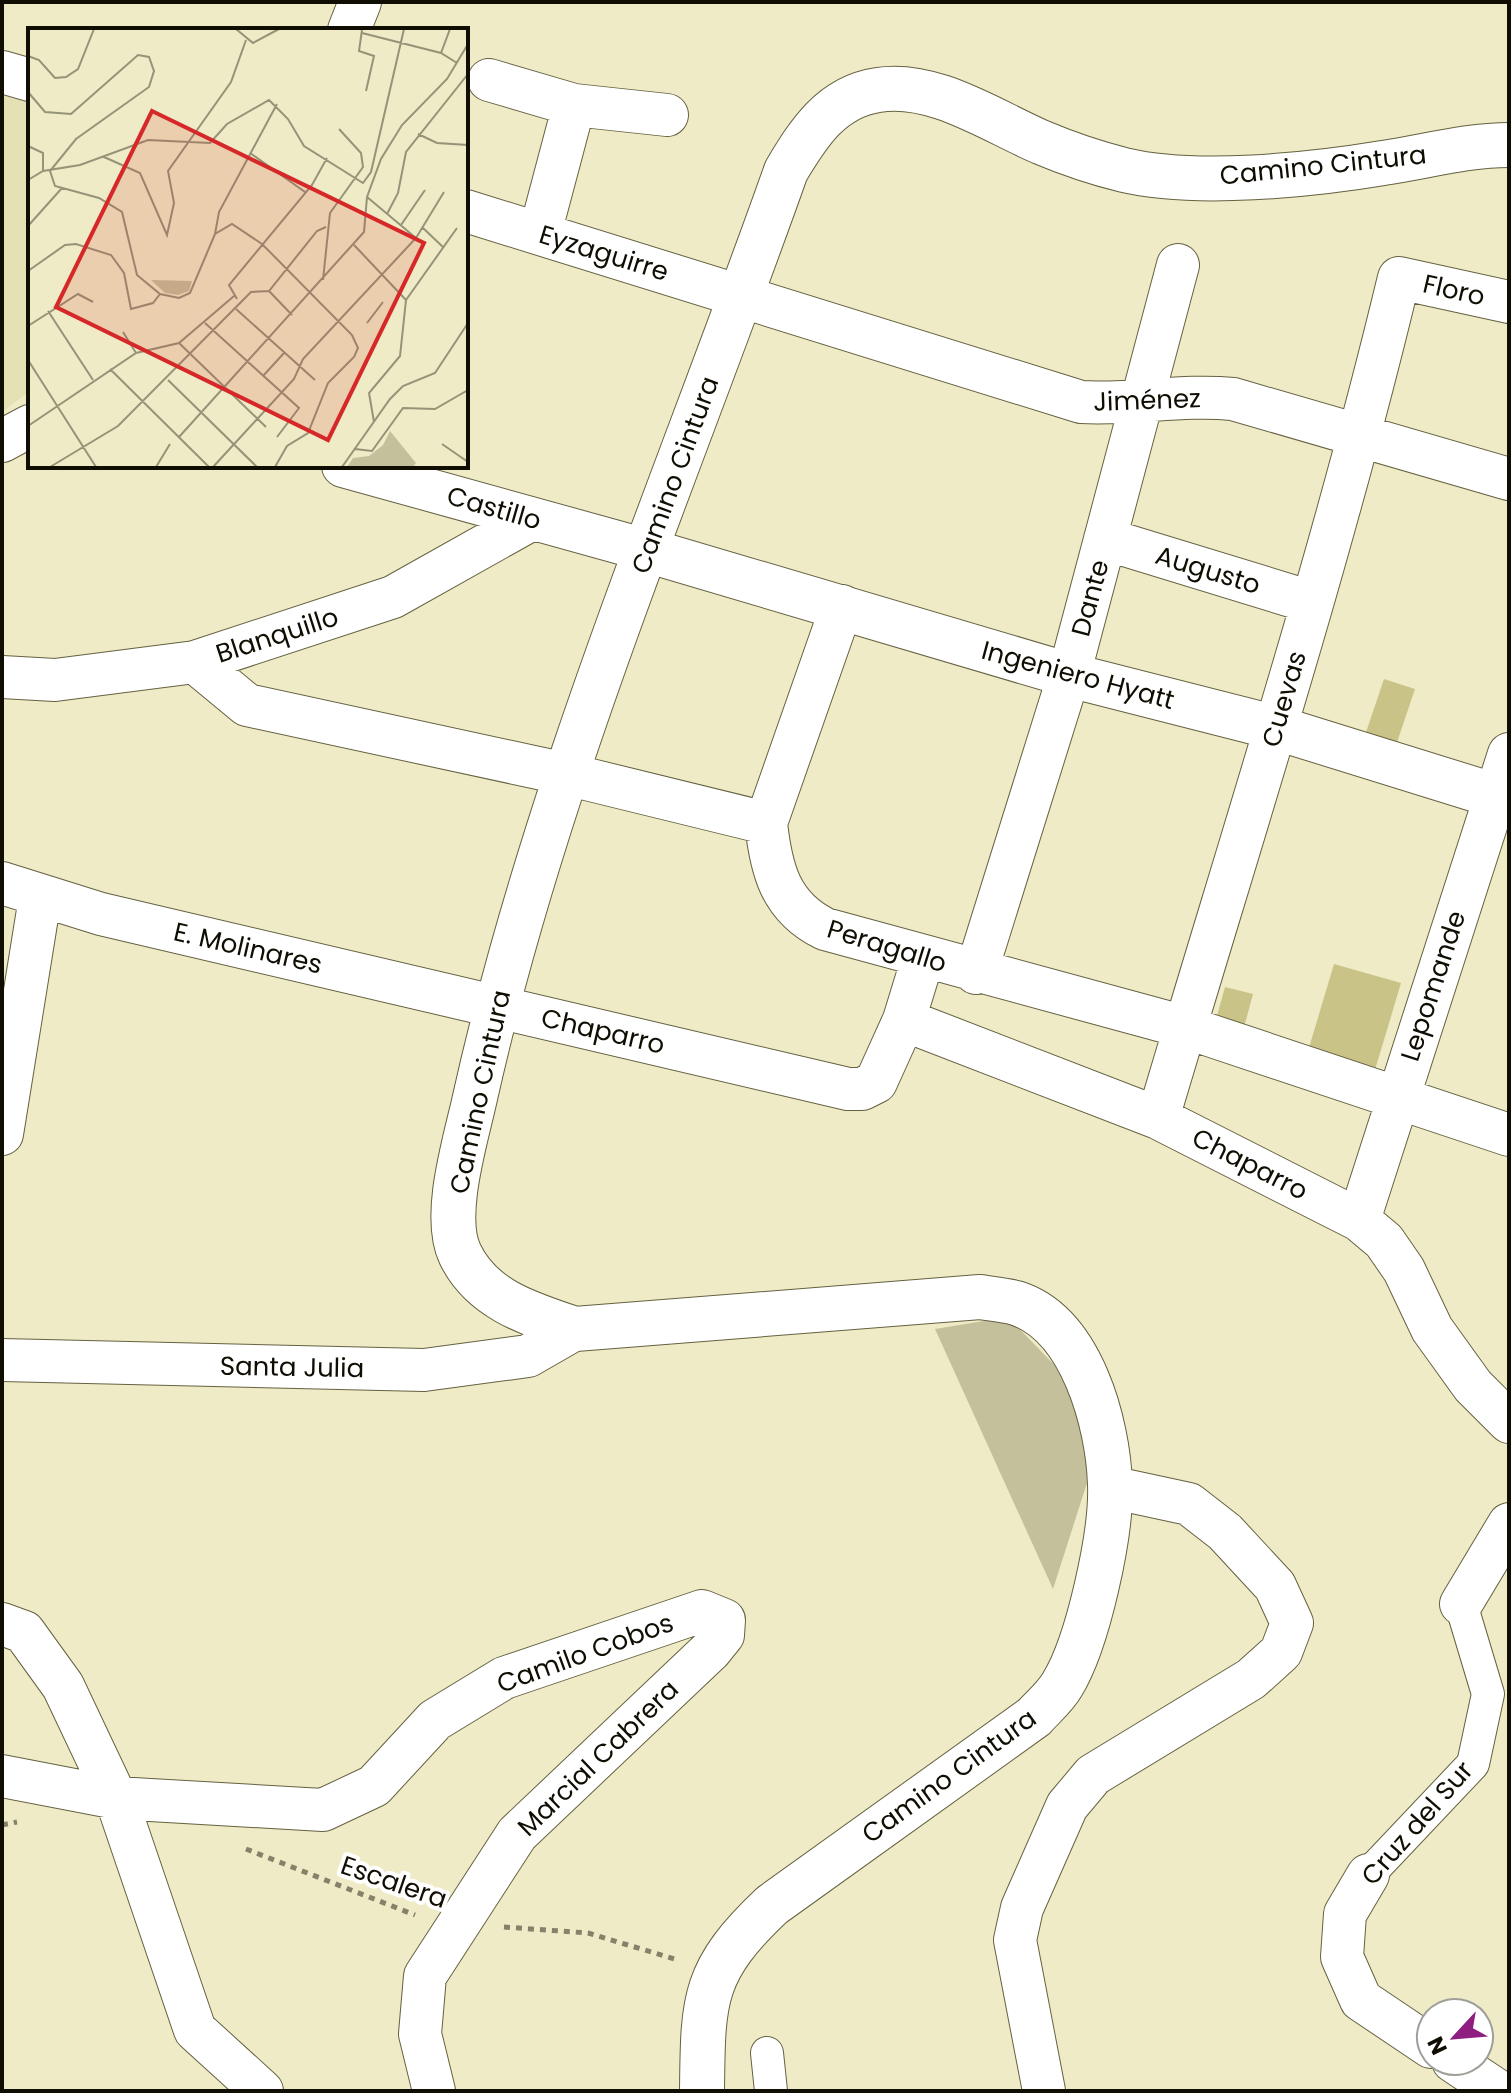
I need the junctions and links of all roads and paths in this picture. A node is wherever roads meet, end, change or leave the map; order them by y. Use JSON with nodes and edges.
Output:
{"nodes":[{"id":1,"x":360,"y":2,"type":"edge"},
{"id":2,"x":350,"y":28,"type":"edge"},
{"id":3,"x":2,"y":72,"type":"edge"},
{"id":4,"x":28,"y":79,"type":"edge"},
{"id":5,"x":489,"y":80,"type":"dead end"},
{"id":6,"x":574,"y":105,"type":"junction"},
{"id":7,"x":667,"y":115,"type":"dead end"},
{"id":8,"x":1509,"y":145,"type":"edge"},
{"id":9,"x":468,"y":212,"type":"edge"},
{"id":10,"x":540,"y":233,"type":"junction"},
{"id":11,"x":1178,"y":265,"type":"dead end"},
{"id":12,"x":1399,"y":278,"type":"joint"},
{"id":13,"x":742,"y":297,"type":"junction"},
{"id":14,"x":1509,"y":302,"type":"edge"},
{"id":15,"x":1144,"y":400,"type":"junction"},
{"id":16,"x":28,"y":427,"type":"edge"},
{"id":17,"x":1361,"y":437,"type":"junction"},
{"id":18,"x":2,"y":441,"type":"edge"},
{"id":19,"x":350,"y":468,"type":"edge"},
{"id":20,"x":1509,"y":479,"type":"edge"},
{"id":21,"x":532,"y":519,"type":"junction"},
{"id":22,"x":1105,"y":539,"type":"junction"},
{"id":23,"x":646,"y":550,"type":"junction"},
{"id":24,"x":1311,"y":602,"type":"junction"},
{"id":25,"x":842,"y":606,"type":"junction"},
{"id":26,"x":195,"y":662,"type":"junction"},
{"id":27,"x":1069,"y":675,"type":"junction"},
{"id":28,"x":2,"y":677,"type":"edge"},
{"id":29,"x":1277,"y":728,"type":"junction"},
{"id":30,"x":1509,"y":754,"type":"edge"},
{"id":31,"x":566,"y":774,"type":"junction"},
{"id":32,"x":1502,"y":798,"type":"edge"},
{"id":33,"x":766,"y":823,"type":"junction"},
{"id":34,"x":2,"y":883,"type":"edge"},
{"id":35,"x":40,"y":898,"type":"junction"},
{"id":36,"x":923,"y":958,"type":"junction"},
{"id":37,"x":976,"y":973,"type":"junction"},
{"id":38,"x":496,"y":1005,"type":"junction"},
{"id":39,"x":904,"y":1020,"type":"junction"},
{"id":40,"x":1185,"y":1027,"type":"junction"},
{"id":41,"x":1397,"y":1097,"type":"junction"},
{"id":42,"x":1158,"y":1118,"type":"junction"},
{"id":43,"x":2,"y":1134,"type":"edge"},
{"id":44,"x":1509,"y":1135,"type":"edge"},
{"id":45,"x":1359,"y":1220,"type":"junction"},
{"id":46,"x":575,"y":1329,"type":"junction"},
{"id":47,"x":2,"y":1360,"type":"edge"},
{"id":48,"x":1509,"y":1422,"type":"edge"},
{"id":49,"x":1110,"y":1487,"type":"junction"},
{"id":50,"x":1509,"y":1524,"type":"edge"},
{"id":51,"x":1461,"y":1604,"type":"joint"},
{"id":52,"x":2,"y":1624,"type":"edge"},
{"id":53,"x":711,"y":1650,"type":"joint"},
{"id":54,"x":2,"y":1776,"type":"edge"},
{"id":55,"x":116,"y":1798,"type":"junction"},
{"id":56,"x":245,"y":1848,"type":"dead end"},
{"id":57,"x":1368,"y":1875,"type":"joint"},
{"id":58,"x":458,"y":1924,"type":"junction"},
{"id":59,"x":717,"y":1972,"type":"junction"},
{"id":60,"x":1415,"y":2036,"type":"edge"},
{"id":61,"x":767,"y":2053,"type":"dead end"},
{"id":62,"x":1477,"y":2077,"type":"edge"},
{"id":63,"x":262,"y":2091,"type":"edge"},
{"id":64,"x":434,"y":2091,"type":"edge"},
{"id":65,"x":702,"y":2091,"type":"edge"},
{"id":66,"x":771,"y":2091,"type":"edge"},
{"id":67,"x":1044,"y":2091,"type":"edge"},
{"id":68,"x":1498,"y":2091,"type":"edge"}],
"edges":[{"from":1,"to":2,"type":"street"},
{"from":3,"to":4,"type":"street"},
{"from":5,"to":6,"type":"street"},
{"from":6,"to":7,"type":"street"},
{"from":6,"to":10,"type":"street"},
{"from":8,"to":13,"type":"main road","name":"Camino Cintura"},
{"from":9,"to":10,"type":"street","name":"Eyzaguirre"},
{"from":10,"to":13,"type":"street","name":"Eyzaguirre"},
{"from":11,"to":15,"type":"street","name":"Dante"},
{"from":12,"to":14,"type":"street","name":"Floro"},
{"from":12,"to":17,"type":"street","name":"Cuevas"},
{"from":13,"to":15,"type":"street","name":"Jiménez"},
{"from":13,"to":23,"type":"main road","name":"Camino Cintura"},
{"from":15,"to":17,"type":"street","name":"Jiménez"},
{"from":15,"to":22,"type":"street","name":"Dante"},
{"from":16,"to":18,"type":"street"},
{"from":17,"to":20,"type":"street","name":"Jiménez"},
{"from":17,"to":24,"type":"street","name":"Cuevas"},
{"from":19,"to":21,"type":"street","name":"Castillo"},
{"from":21,"to":23,"type":"street","name":"Castillo"},
{"from":21,"to":26,"type":"street","name":"Blanquillo"},
{"from":22,"to":24,"type":"street","name":"Augusto"},
{"from":22,"to":27,"type":"street","name":"Dante"},
{"from":23,"to":25,"type":"main road","name":"Ingeniero Hyatt"},
{"from":23,"to":31,"type":"main road","name":"Camino Cintura"},
{"from":24,"to":29,"type":"street","name":"Cuevas"},
{"from":25,"to":27,"type":"main road","name":"Ingeniero Hyatt"},
{"from":25,"to":33,"type":"street"},
{"from":26,"to":28,"type":"street","name":"Blanquillo"},
{"from":26,"to":31,"type":"street"},
{"from":27,"to":29,"type":"main road","name":"Ingeniero Hyatt"},
{"from":27,"to":37,"type":"street","name":"Dante"},
{"from":29,"to":32,"type":"main road","name":"Ingeniero Hyatt"},
{"from":29,"to":40,"type":"street","name":"Cuevas"},
{"from":30,"to":32,"type":"street","name":"Lepomande"},
{"from":31,"to":33,"type":"street"},
{"from":31,"to":38,"type":"main road","name":"Camino Cintura"},
{"from":32,"to":41,"type":"street","name":"Lepomande"},
{"from":33,"to":36,"type":"street","name":"Peragallo"},
{"from":34,"to":35,"type":"street","name":"E. Molinares"},
{"from":35,"to":38,"type":"street","name":"E. Molinares"},
{"from":35,"to":43,"type":"street"},
{"from":36,"to":37,"type":"street","name":"Peragallo"},
{"from":36,"to":39,"type":"street","name":"Chaparro"},
{"from":37,"to":40,"type":"street","name":"Peragallo"},
{"from":38,"to":39,"type":"street","name":"Chaparro"},
{"from":38,"to":46,"type":"main road","name":"Camino Cintura"},
{"from":39,"to":42,"type":"street","name":"Chaparro"},
{"from":40,"to":41,"type":"street","name":"Peragallo"},
{"from":40,"to":42,"type":"street","name":"Cuevas"},
{"from":41,"to":44,"type":"street","name":"Peragallo"},
{"from":41,"to":45,"type":"street","name":"Lepomande"},
{"from":42,"to":45,"type":"street","name":"Chaparro"},
{"from":45,"to":48,"type":"street","name":"Chaparro"},
{"from":46,"to":47,"type":"street","name":"Santa Julia"},
{"from":46,"to":49,"type":"main road","name":"Camino Cintura"},
{"from":49,"to":59,"type":"main road","name":"Camino Cintura"},
{"from":49,"to":67,"type":"street"},
{"from":50,"to":51,"type":"street","name":"Cruz del Sur"},
{"from":51,"to":57,"type":"street","name":"Cruz del Sur"},
{"from":52,"to":55,"type":"street"},
{"from":53,"to":55,"type":"street","name":"Camilo Cobos"},
{"from":53,"to":58,"type":"street","name":"Marcial Cabrera"},
{"from":54,"to":55,"type":"street"},
{"from":55,"to":63,"type":"street"},
{"from":56,"to":58,"type":"path","name":"Escalera"},
{"from":57,"to":60,"type":"street","name":"Cruz del Sur"},
{"from":58,"to":59,"type":"path","name":"Escalera"},
{"from":58,"to":64,"type":"street","name":"Marcial Cabrera"},
{"from":59,"to":65,"type":"main road","name":"Camino Cintura"},
{"from":61,"to":66,"type":"street"},
{"from":62,"to":68,"type":"street"}]}
